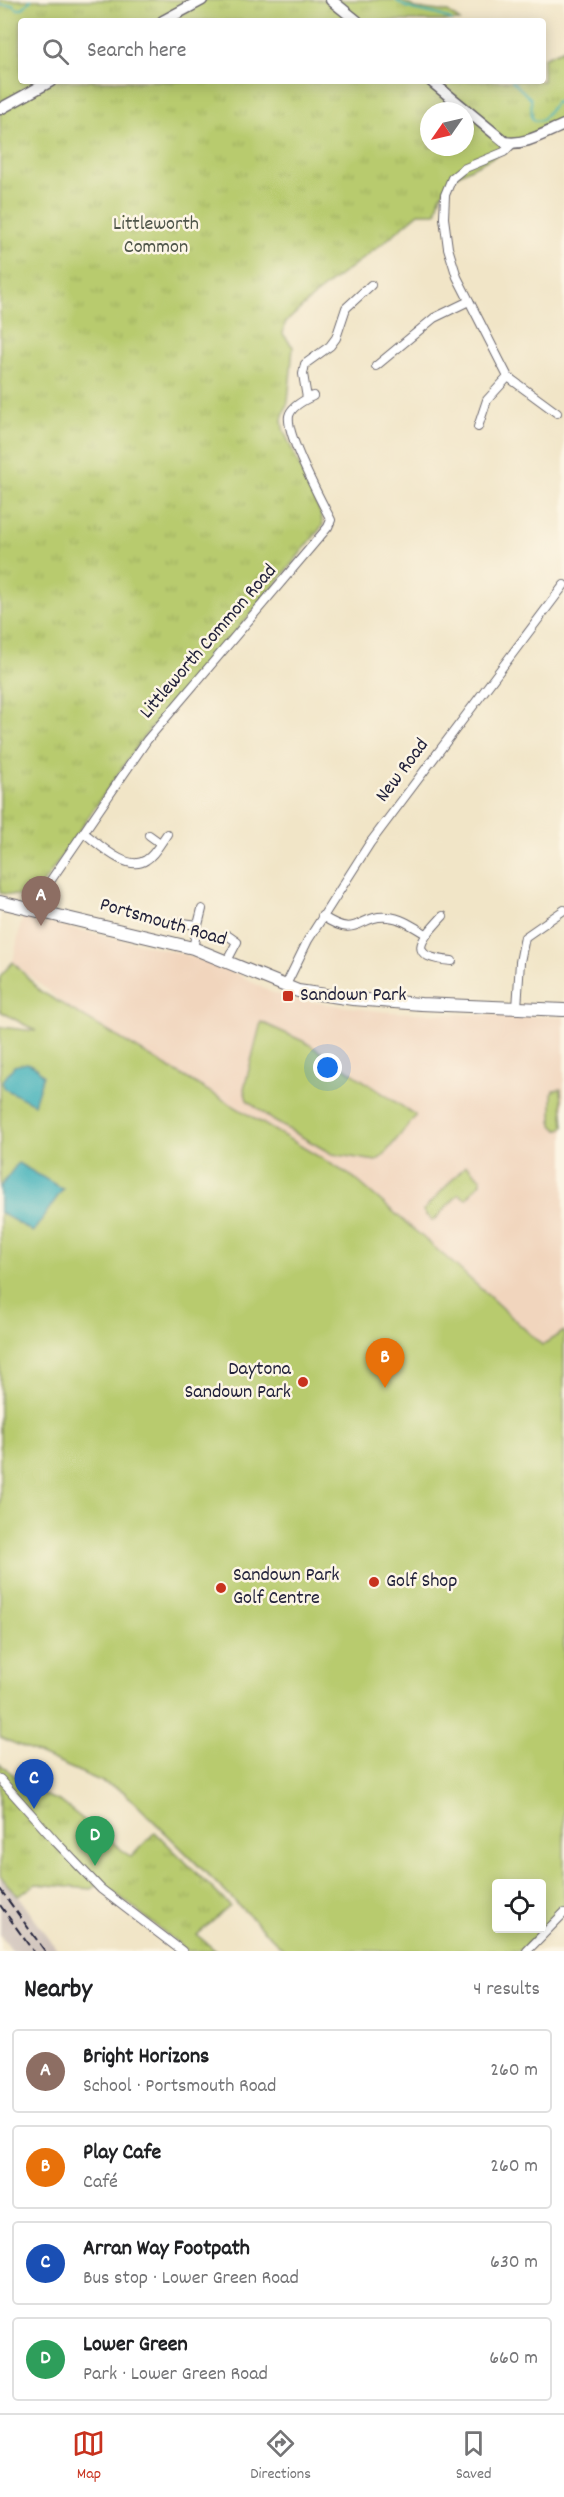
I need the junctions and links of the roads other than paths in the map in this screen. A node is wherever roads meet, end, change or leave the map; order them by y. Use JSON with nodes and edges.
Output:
{"nodes":[{"id":1,"x":202,"y":0,"type":"edge"},
{"id":2,"x":332,"y":0,"type":"edge"},
{"id":3,"x":169,"y":18,"type":"edge"},
{"id":4,"x":353,"y":18,"type":"edge"},
{"id":5,"x":46,"y":84,"type":"edge"},
{"id":6,"x":435,"y":84,"type":"edge"},
{"id":7,"x":0,"y":109,"type":"edge"},
{"id":8,"x":564,"y":125,"type":"edge"},
{"id":9,"x":513,"y":143,"type":"junction"},
{"id":10,"x":371,"y":285,"type":"dead end"},
{"id":11,"x":469,"y":301,"type":"junction"},
{"id":12,"x":376,"y":366,"type":"dead end"},
{"id":13,"x":508,"y":377,"type":"junction"},
{"id":14,"x":557,"y":413,"type":"dead end"},
{"id":15,"x":476,"y":427,"type":"dead end"},
{"id":16,"x":564,"y":585,"type":"edge"},
{"id":17,"x":84,"y":833,"type":"junction"},
{"id":18,"x":167,"y":834,"type":"dead end"},
{"id":19,"x":149,"y":835,"type":"dead end"},
{"id":20,"x":160,"y":843,"type":"junction"},
{"id":21,"x":0,"y":902,"type":"edge"},
{"id":22,"x":34,"y":909,"type":"junction"},
{"id":23,"x":202,"y":909,"type":"dead end"},
{"id":24,"x":564,"y":909,"type":"edge"},
{"id":25,"x":405,"y":910,"type":"dead end"},
{"id":26,"x":322,"y":916,"type":"junction"},
{"id":27,"x":443,"y":916,"type":"dead end"},
{"id":28,"x":399,"y":919,"type":"junction"},
{"id":29,"x":175,"y":922,"type":"dead end"},
{"id":30,"x":198,"y":925,"type":"junction"},
{"id":31,"x":426,"y":934,"type":"junction"},
{"id":32,"x":227,"y":935,"type":"dead end"},
{"id":33,"x":193,"y":948,"type":"junction"},
{"id":34,"x":227,"y":961,"type":"junction"},
{"id":35,"x":452,"y":961,"type":"dead end"},
{"id":36,"x":285,"y":987,"type":"junction"},
{"id":37,"x":517,"y":1008,"type":"junction"},
{"id":38,"x":564,"y":1010,"type":"edge"},
{"id":39,"x":0,"y":1779,"type":"edge"},
{"id":40,"x":564,"y":1912,"type":"edge"},
{"id":41,"x":182,"y":1951,"type":"edge"},
{"id":42,"x":528,"y":1951,"type":"edge"}],
"edges":[{"from":1,"to":3,"type":"street"},
{"from":2,"to":4,"type":"street"},
{"from":5,"to":7,"type":"street"},
{"from":6,"to":9,"type":"street"},
{"from":8,"to":9,"type":"street"},
{"from":9,"to":11,"type":"street"},
{"from":10,"to":17,"type":"street","name":"Littleworth Common Road"},
{"from":11,"to":12,"type":"street"},
{"from":11,"to":13,"type":"street"},
{"from":13,"to":14,"type":"street"},
{"from":13,"to":15,"type":"street"},
{"from":16,"to":26,"type":"street","name":"New Road"},
{"from":17,"to":20,"type":"street"},
{"from":17,"to":22,"type":"street","name":"Littleworth Common Road"},
{"from":18,"to":20,"type":"street"},
{"from":19,"to":20,"type":"street"},
{"from":21,"to":22,"type":"main road","name":"Portsmouth Road"},
{"from":22,"to":33,"type":"main road","name":"Portsmouth Road"},
{"from":23,"to":30,"type":"street"},
{"from":24,"to":37,"type":"street"},
{"from":25,"to":28,"type":"street"},
{"from":26,"to":28,"type":"street"},
{"from":26,"to":36,"type":"street","name":"New Road"},
{"from":27,"to":31,"type":"street"},
{"from":28,"to":31,"type":"street"},
{"from":29,"to":30,"type":"street"},
{"from":30,"to":33,"type":"street"},
{"from":31,"to":35,"type":"street"},
{"from":32,"to":34,"type":"street"},
{"from":33,"to":34,"type":"main road","name":"Portsmouth Road"},
{"from":34,"to":36,"type":"main road","name":"Portsmouth Road"},
{"from":36,"to":37,"type":"main road","name":"Portsmouth Road"},
{"from":37,"to":38,"type":"main road","name":"Portsmouth Road"},
{"from":39,"to":41,"type":"street"},
{"from":40,"to":42,"type":"street"}]}
